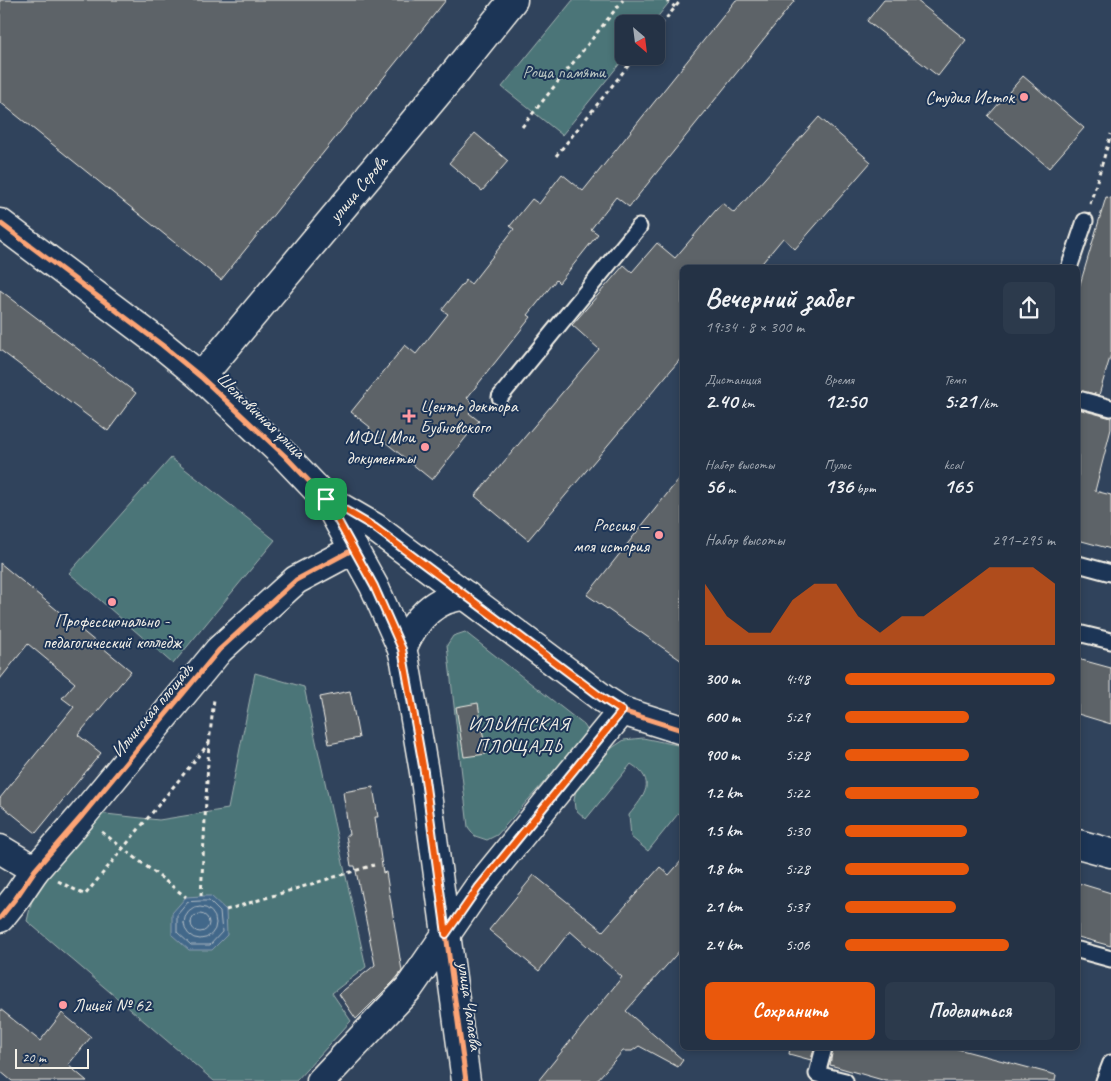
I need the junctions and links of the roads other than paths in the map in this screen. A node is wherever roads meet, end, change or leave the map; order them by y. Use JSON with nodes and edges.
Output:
{"nodes":[{"id":1,"x":513,"y":0,"type":"edge"},
{"id":2,"x":1085,"y":221,"type":"road end"},
{"id":3,"x":0,"y":223,"type":"edge"},
{"id":4,"x":639,"y":227,"type":"dead end"},
{"id":5,"x":1070,"y":265,"type":"edge"},
{"id":6,"x":201,"y":377,"type":"junction"},
{"id":7,"x":500,"y":397,"type":"dead end"},
{"id":8,"x":1080,"y":400,"type":"edge"},
{"id":9,"x":1111,"y":408,"type":"edge"},
{"id":10,"x":326,"y":499,"type":"junction"},
{"id":11,"x":354,"y":549,"type":"junction"},
{"id":12,"x":1080,"y":565,"type":"edge"},
{"id":13,"x":1111,"y":573,"type":"edge"},
{"id":14,"x":467,"y":596,"type":"junction"},
{"id":15,"x":1080,"y":633,"type":"edge"},
{"id":16,"x":1111,"y":641,"type":"edge"},
{"id":17,"x":402,"y":649,"type":"junction"},
{"id":18,"x":622,"y":711,"type":"junction"},
{"id":19,"x":680,"y":729,"type":"edge"},
{"id":20,"x":1080,"y":845,"type":"edge"},
{"id":21,"x":0,"y":849,"type":"edge"},
{"id":22,"x":1111,"y":853,"type":"edge"},
{"id":23,"x":35,"y":870,"type":"junction"},
{"id":24,"x":0,"y":918,"type":"edge"},
{"id":25,"x":446,"y":934,"type":"junction"},
{"id":26,"x":1080,"y":951,"type":"edge"},
{"id":27,"x":1111,"y":959,"type":"edge"},
{"id":28,"x":823,"y":1050,"type":"edge"},
{"id":29,"x":1111,"y":1063,"type":"edge"},
{"id":30,"x":321,"y":1081,"type":"edge"},
{"id":31,"x":466,"y":1081,"type":"edge"},
{"id":32,"x":845,"y":1081,"type":"edge"},
{"id":33,"x":1104,"y":1081,"type":"edge"}],
"edges":[{"from":1,"to":6,"type":"street","name":"улица Серова"},
{"from":2,"to":5,"type":"lane"},
{"from":3,"to":6,"type":"street","name":"Шелковичная улица"},
{"from":4,"to":7,"type":"lane"},
{"from":6,"to":10,"type":"street","name":"Шелковичная улица"},
{"from":8,"to":9,"type":"lane"},
{"from":10,"to":11,"type":"street"},
{"from":10,"to":14,"type":"street","name":"Шелковичная улица"},
{"from":11,"to":17,"type":"street"},
{"from":11,"to":23,"type":"street","name":"Ильинская площадь"},
{"from":12,"to":13,"type":"lane"},
{"from":14,"to":17,"type":"street"},
{"from":14,"to":18,"type":"street","name":"Шелковичная улица"},
{"from":15,"to":16,"type":"lane"},
{"from":17,"to":25,"type":"street"},
{"from":18,"to":19,"type":"street","name":"Шелковичная улица"},
{"from":18,"to":25,"type":"street"},
{"from":20,"to":22,"type":"street"},
{"from":21,"to":23,"type":"street"},
{"from":23,"to":24,"type":"street","name":"Ильинская площадь"},
{"from":25,"to":30,"type":"street"},
{"from":25,"to":31,"type":"street","name":"улица Чапаева"},
{"from":26,"to":27,"type":"lane"},
{"from":28,"to":32,"type":"lane"},
{"from":29,"to":33,"type":"lane"}]}
